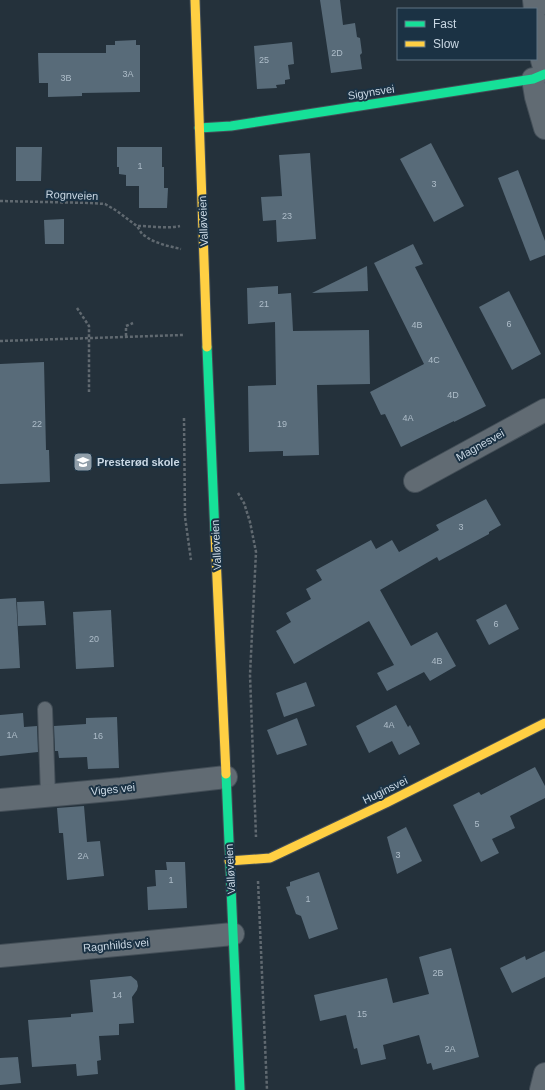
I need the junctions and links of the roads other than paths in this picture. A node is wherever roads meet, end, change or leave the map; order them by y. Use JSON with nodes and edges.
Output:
{"nodes":[{"id":1,"x":195,"y":0,"type":"edge"},
{"id":2,"x":537,"y":28,"type":"edge"},
{"id":3,"x":541,"y":75,"type":"edge"},
{"id":4,"x":199,"y":128,"type":"junction"},
{"id":5,"x":545,"y":128,"type":"edge"},
{"id":6,"x":545,"y":410,"type":"edge"},
{"id":7,"x":415,"y":481,"type":"dead end"},
{"id":8,"x":45,"y":709,"type":"dead end"},
{"id":9,"x":545,"y":723,"type":"edge"},
{"id":10,"x":226,"y":777,"type":"junction"},
{"id":11,"x":48,"y":795,"type":"junction"},
{"id":12,"x":0,"y":800,"type":"edge"},
{"id":13,"x":229,"y":860,"type":"junction"},
{"id":14,"x":233,"y":934,"type":"junction"},
{"id":15,"x":0,"y":956,"type":"edge"},
{"id":16,"x":545,"y":1074,"type":"edge"},
{"id":17,"x":240,"y":1090,"type":"edge"},
{"id":18,"x":541,"y":1090,"type":"edge"}],
"edges":[{"from":1,"to":4,"type":"main road","name":"Valløveien"},
{"from":2,"to":3,"type":"street"},
{"from":3,"to":4,"type":"main road","name":"Sigynsvei"},
{"from":3,"to":5,"type":"street"},
{"from":4,"to":10,"type":"main road","name":"Valløveien"},
{"from":6,"to":7,"type":"street","name":"Magnesvei"},
{"from":8,"to":11,"type":"lane"},
{"from":9,"to":13,"type":"main road","name":"Huginsvei"},
{"from":10,"to":11,"type":"street","name":"Viges vei"},
{"from":10,"to":13,"type":"main road","name":"Valløveien"},
{"from":11,"to":12,"type":"street","name":"Viges vei"},
{"from":13,"to":14,"type":"main road","name":"Valløveien"},
{"from":14,"to":15,"type":"street","name":"Ragnhilds vei"},
{"from":14,"to":17,"type":"main road","name":"Valløveien"},
{"from":16,"to":18,"type":"street"}]}
